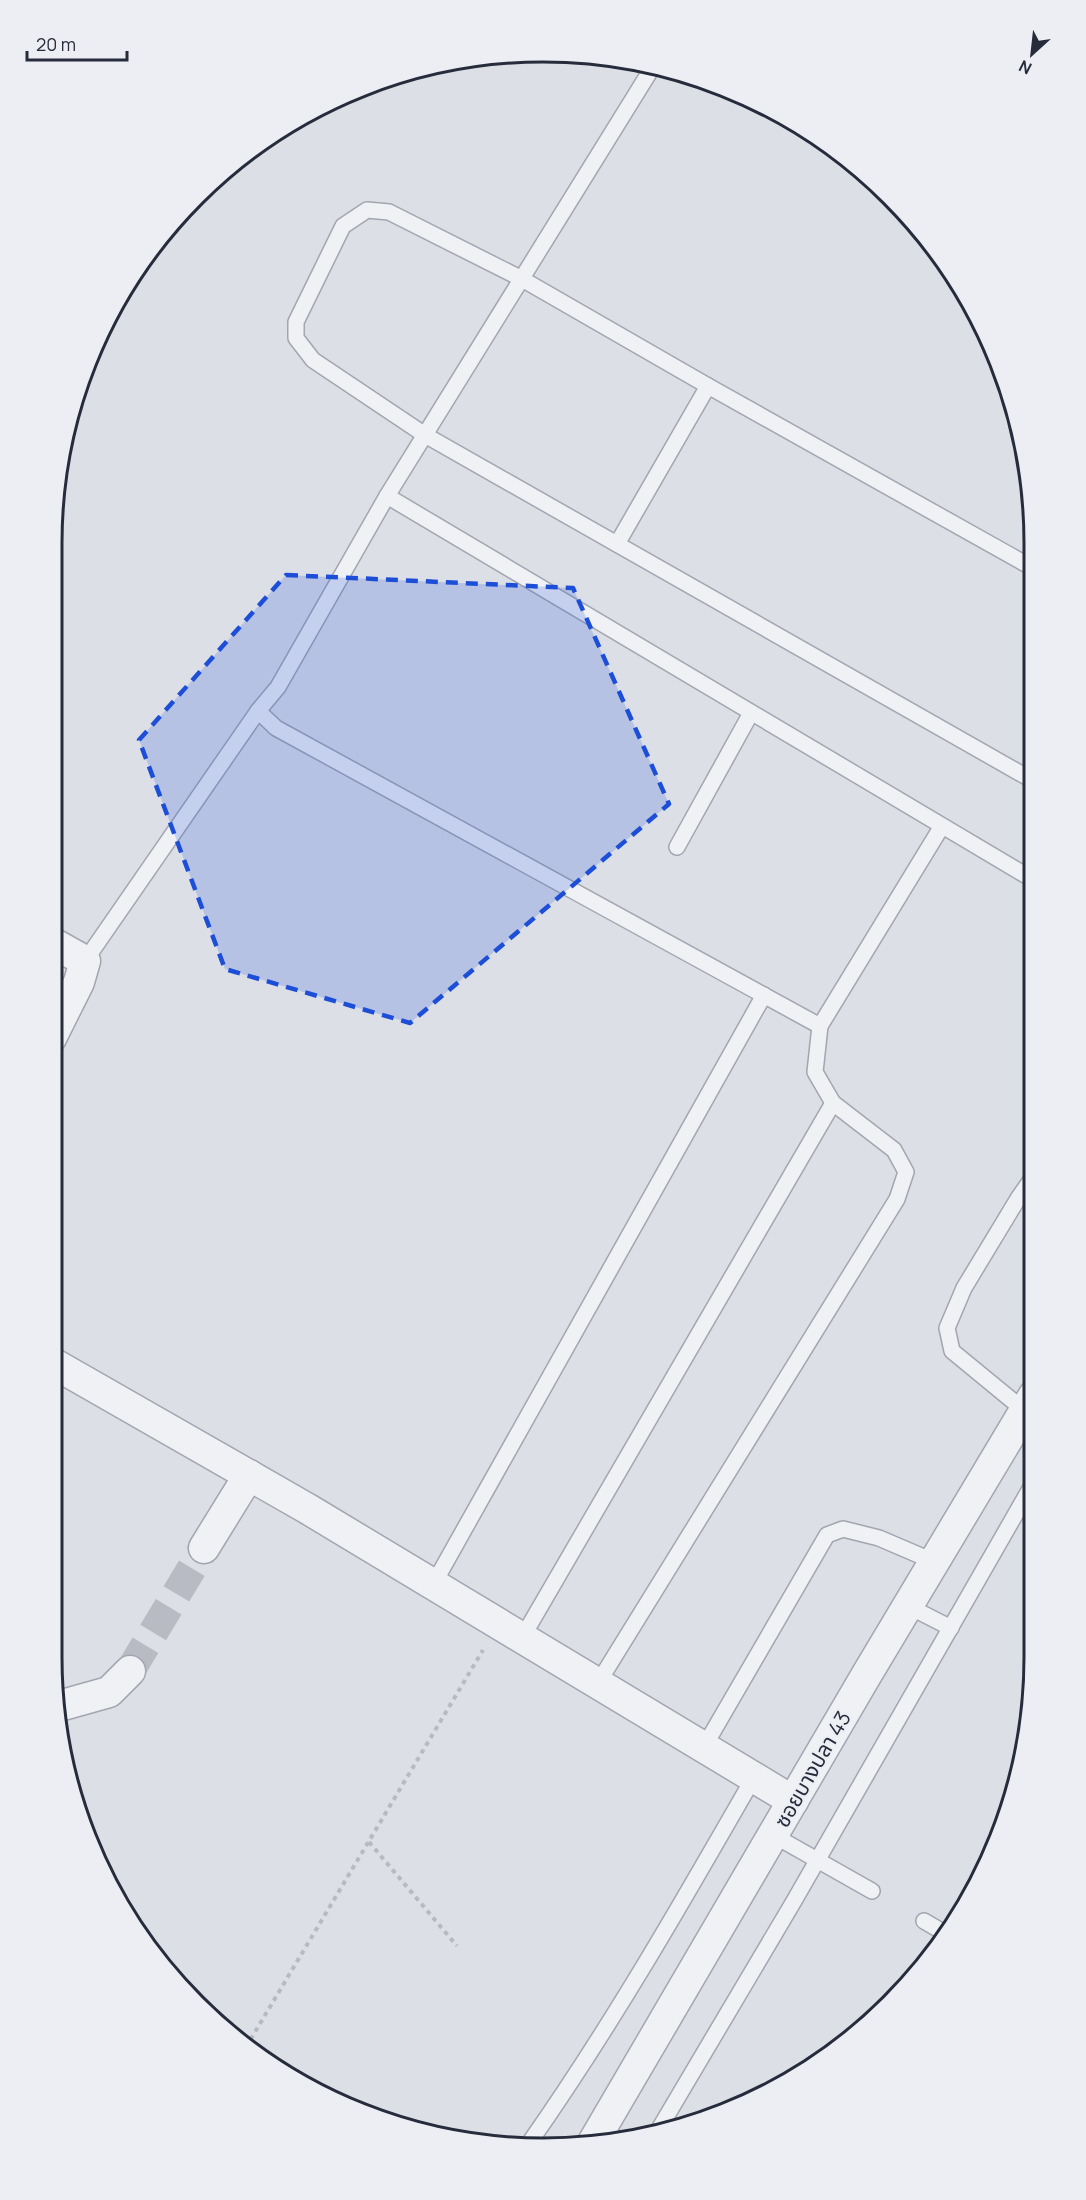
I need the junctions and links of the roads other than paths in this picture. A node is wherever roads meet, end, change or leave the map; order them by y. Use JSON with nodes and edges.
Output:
{"nodes":[{"id":1,"x":649,"y":74,"type":"edge"},
{"id":2,"x":522,"y":279,"type":"junction"},
{"id":3,"x":708,"y":386,"type":"junction"},
{"id":4,"x":425,"y":435,"type":"junction"},
{"id":5,"x":387,"y":496,"type":"junction"},
{"id":6,"x":617,"y":544,"type":"junction"},
{"id":7,"x":1024,"y":563,"type":"edge"},
{"id":8,"x":258,"y":711,"type":"junction"},
{"id":9,"x":751,"y":712,"type":"junction"},
{"id":10,"x":1024,"y":775,"type":"edge"},
{"id":11,"x":942,"y":826,"type":"junction"},
{"id":12,"x":677,"y":847,"type":"dead end"},
{"id":13,"x":1024,"y":874,"type":"edge"},
{"id":14,"x":62,"y":948,"type":"edge"},
{"id":15,"x":85,"y":961,"type":"junction"},
{"id":16,"x":764,"y":995,"type":"junction"},
{"id":17,"x":62,"y":1016,"type":"edge"},
{"id":18,"x":820,"y":1026,"type":"junction"},
{"id":19,"x":833,"y":1103,"type":"junction"},
{"id":20,"x":1024,"y":1190,"type":"edge"},
{"id":21,"x":62,"y":1368,"type":"edge"},
{"id":22,"x":1024,"y":1400,"type":"edge"},
{"id":23,"x":1024,"y":1411,"type":"edge"},
{"id":24,"x":249,"y":1475,"type":"junction"},
{"id":25,"x":1024,"y":1500,"type":"edge"},
{"id":26,"x":204,"y":1548,"type":"tunnel mouth"},
{"id":27,"x":935,"y":1562,"type":"junction"},
{"id":28,"x":433,"y":1585,"type":"junction"},
{"id":29,"x":908,"y":1606,"type":"junction"},
{"id":30,"x":951,"y":1628,"type":"junction"},
{"id":31,"x":511,"y":1631,"type":"junction"},
{"id":32,"x":130,"y":1671,"type":"tunnel mouth"},
{"id":33,"x":598,"y":1683,"type":"junction"},
{"id":34,"x":65,"y":1704,"type":"edge"},
{"id":35,"x":704,"y":1748,"type":"junction"},
{"id":36,"x":754,"y":1778,"type":"junction"},
{"id":37,"x":793,"y":1801,"type":"junction"},
{"id":38,"x":773,"y":1835,"type":"junction"},
{"id":39,"x":817,"y":1860,"type":"junction"},
{"id":40,"x":872,"y":1891,"type":"dead end"},
{"id":41,"x":924,"y":1921,"type":"dead end"},
{"id":42,"x":939,"y":1930,"type":"edge"},
{"id":43,"x":663,"y":2123,"type":"edge"},
{"id":44,"x":606,"y":2134,"type":"edge"},
{"id":45,"x":533,"y":2138,"type":"edge"}],
"edges":[{"from":1,"to":2,"type":"lane"},
{"from":2,"to":3,"type":"lane"},
{"from":2,"to":4,"type":"lane"},
{"from":2,"to":4,"type":"lane"},
{"from":3,"to":6,"type":"lane"},
{"from":3,"to":7,"type":"lane"},
{"from":4,"to":5,"type":"lane"},
{"from":4,"to":6,"type":"lane"},
{"from":5,"to":8,"type":"lane"},
{"from":5,"to":9,"type":"lane"},
{"from":6,"to":10,"type":"lane"},
{"from":8,"to":15,"type":"lane"},
{"from":8,"to":16,"type":"lane"},
{"from":9,"to":11,"type":"lane"},
{"from":9,"to":12,"type":"lane"},
{"from":11,"to":13,"type":"lane"},
{"from":11,"to":18,"type":"lane"},
{"from":14,"to":15,"type":"street"},
{"from":15,"to":17,"type":"street"},
{"from":16,"to":18,"type":"lane"},
{"from":16,"to":28,"type":"lane"},
{"from":18,"to":19,"type":"lane"},
{"from":19,"to":31,"type":"lane"},
{"from":19,"to":33,"type":"lane"},
{"from":20,"to":22,"type":"lane"},
{"from":21,"to":24,"type":"street"},
{"from":23,"to":27,"type":"street","name":"ซอยบางปลา 43"},
{"from":24,"to":26,"type":"street"},
{"from":24,"to":28,"type":"street"},
{"from":25,"to":30,"type":"lane"},
{"from":27,"to":29,"type":"street","name":"ซอยบางปลา 43"},
{"from":27,"to":35,"type":"lane"},
{"from":28,"to":31,"type":"street"},
{"from":29,"to":30,"type":"lane"},
{"from":29,"to":37,"type":"street","name":"ซอยบางปลา 43"},
{"from":30,"to":39,"type":"lane"},
{"from":31,"to":33,"type":"street"},
{"from":32,"to":34,"type":"street"},
{"from":33,"to":35,"type":"street"},
{"from":35,"to":36,"type":"street"},
{"from":36,"to":37,"type":"street"},
{"from":36,"to":45,"type":"lane"},
{"from":37,"to":38,"type":"street","name":"ซอยบางปลา 43"},
{"from":38,"to":39,"type":"lane"},
{"from":38,"to":44,"type":"street","name":"ซอยบางปลา 43"},
{"from":39,"to":40,"type":"lane"},
{"from":39,"to":43,"type":"lane"},
{"from":41,"to":42,"type":"lane"}]}
